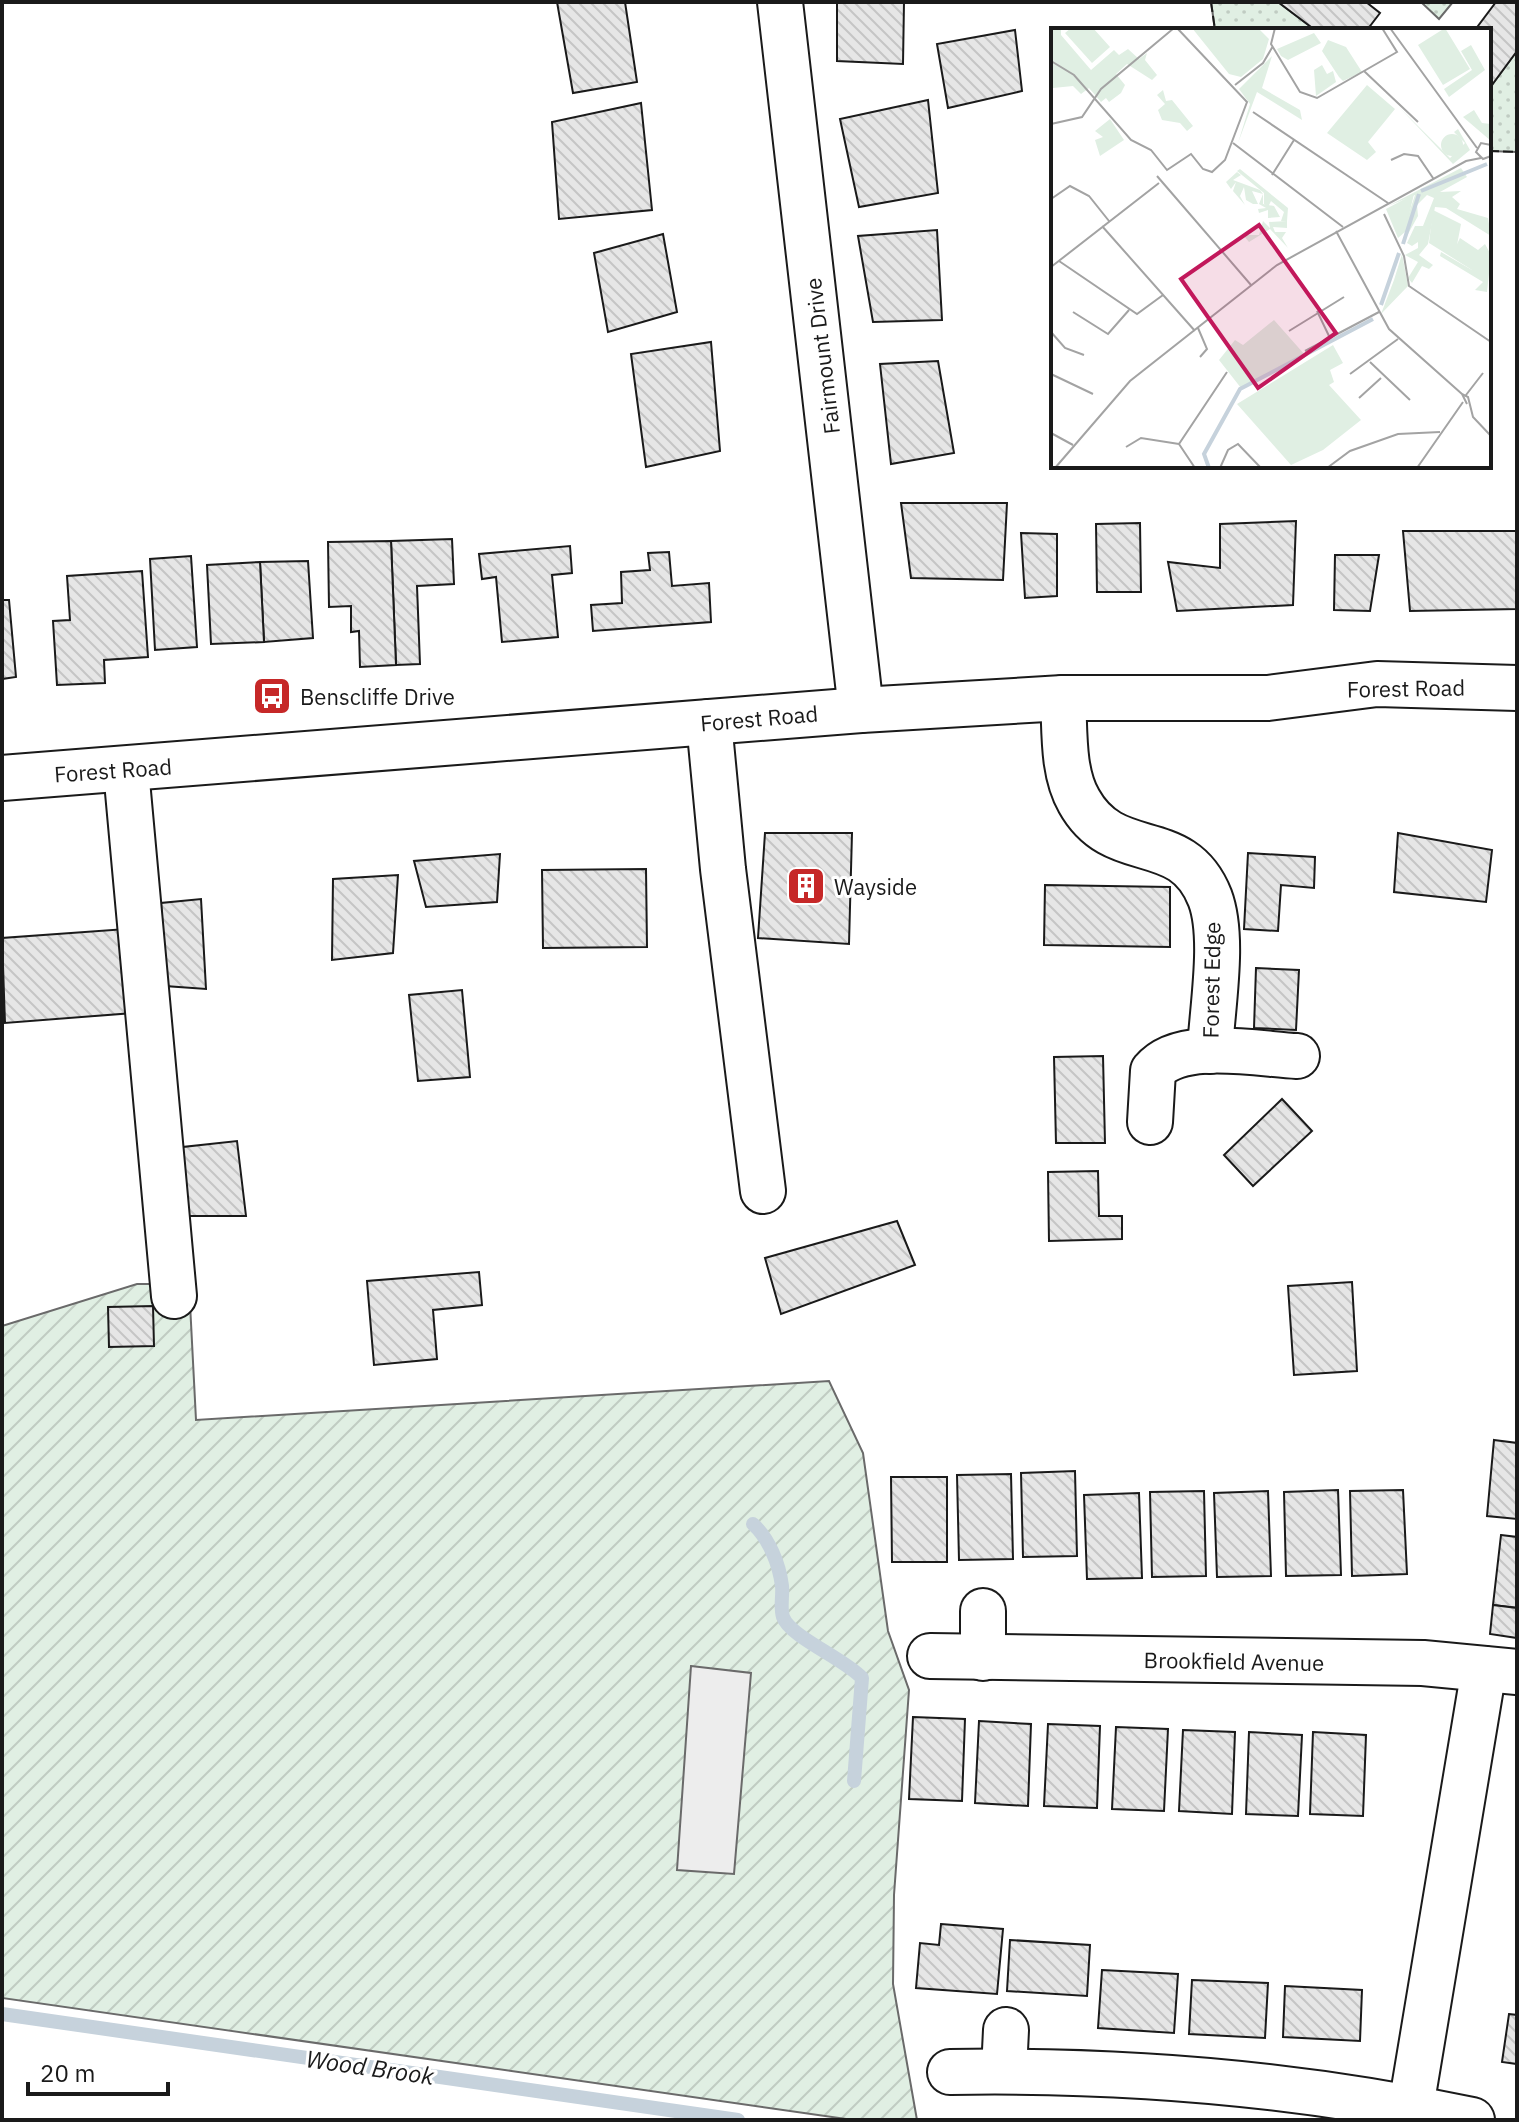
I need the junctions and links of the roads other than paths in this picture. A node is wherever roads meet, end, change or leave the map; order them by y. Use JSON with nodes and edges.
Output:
{"nodes":[{"id":1,"x":780,"y":2,"type":"edge"},
{"id":2,"x":1517,"y":688,"type":"edge"},
{"id":3,"x":1063,"y":698,"type":"junction"},
{"id":4,"x":861,"y":710,"type":"junction"},
{"id":5,"x":709,"y":722,"type":"junction"},
{"id":6,"x":126,"y":770,"type":"junction"},
{"id":7,"x":2,"y":778,"type":"edge"},
{"id":8,"x":1210,"y":1051,"type":"junction"},
{"id":9,"x":1297,"y":1056,"type":"dead end"},
{"id":10,"x":1150,"y":1122,"type":"dead end"},
{"id":11,"x":763,"y":1191,"type":"dead end"},
{"id":12,"x":174,"y":1296,"type":"dead end"},
{"id":13,"x":983,"y":1611,"type":"dead end"},
{"id":14,"x":930,"y":1656,"type":"dead end"},
{"id":15,"x":983,"y":1658,"type":"junction"},
{"id":16,"x":1501,"y":1670,"type":"edge"},
{"id":17,"x":950,"y":2072,"type":"dead end"},
{"id":18,"x":1411,"y":2107,"type":"junction"},
{"id":19,"x":1472,"y":2120,"type":"edge"}],
"edges":[{"from":1,"to":4,"type":"street","name":"Fairmount Drive"},
{"from":2,"to":3,"type":"street","name":"Forest Road"},
{"from":3,"to":4,"type":"street","name":"Forest Road"},
{"from":3,"to":8,"type":"street","name":"Forest Edge"},
{"from":4,"to":5,"type":"street","name":"Forest Road"},
{"from":5,"to":6,"type":"street","name":"Forest Road"},
{"from":5,"to":11,"type":"street"},
{"from":6,"to":7,"type":"street","name":"Forest Road"},
{"from":6,"to":12,"type":"street"},
{"from":8,"to":9,"type":"street","name":"Forest Edge"},
{"from":8,"to":10,"type":"street","name":"Forest Edge"},
{"from":13,"to":15,"type":"street"},
{"from":14,"to":15,"type":"street","name":"Brookfield Avenue"},
{"from":15,"to":16,"type":"street","name":"Brookfield Avenue"},
{"from":16,"to":18,"type":"street","name":"Brookfield Avenue"},
{"from":17,"to":18,"type":"street"},
{"from":18,"to":19,"type":"street"}]}
